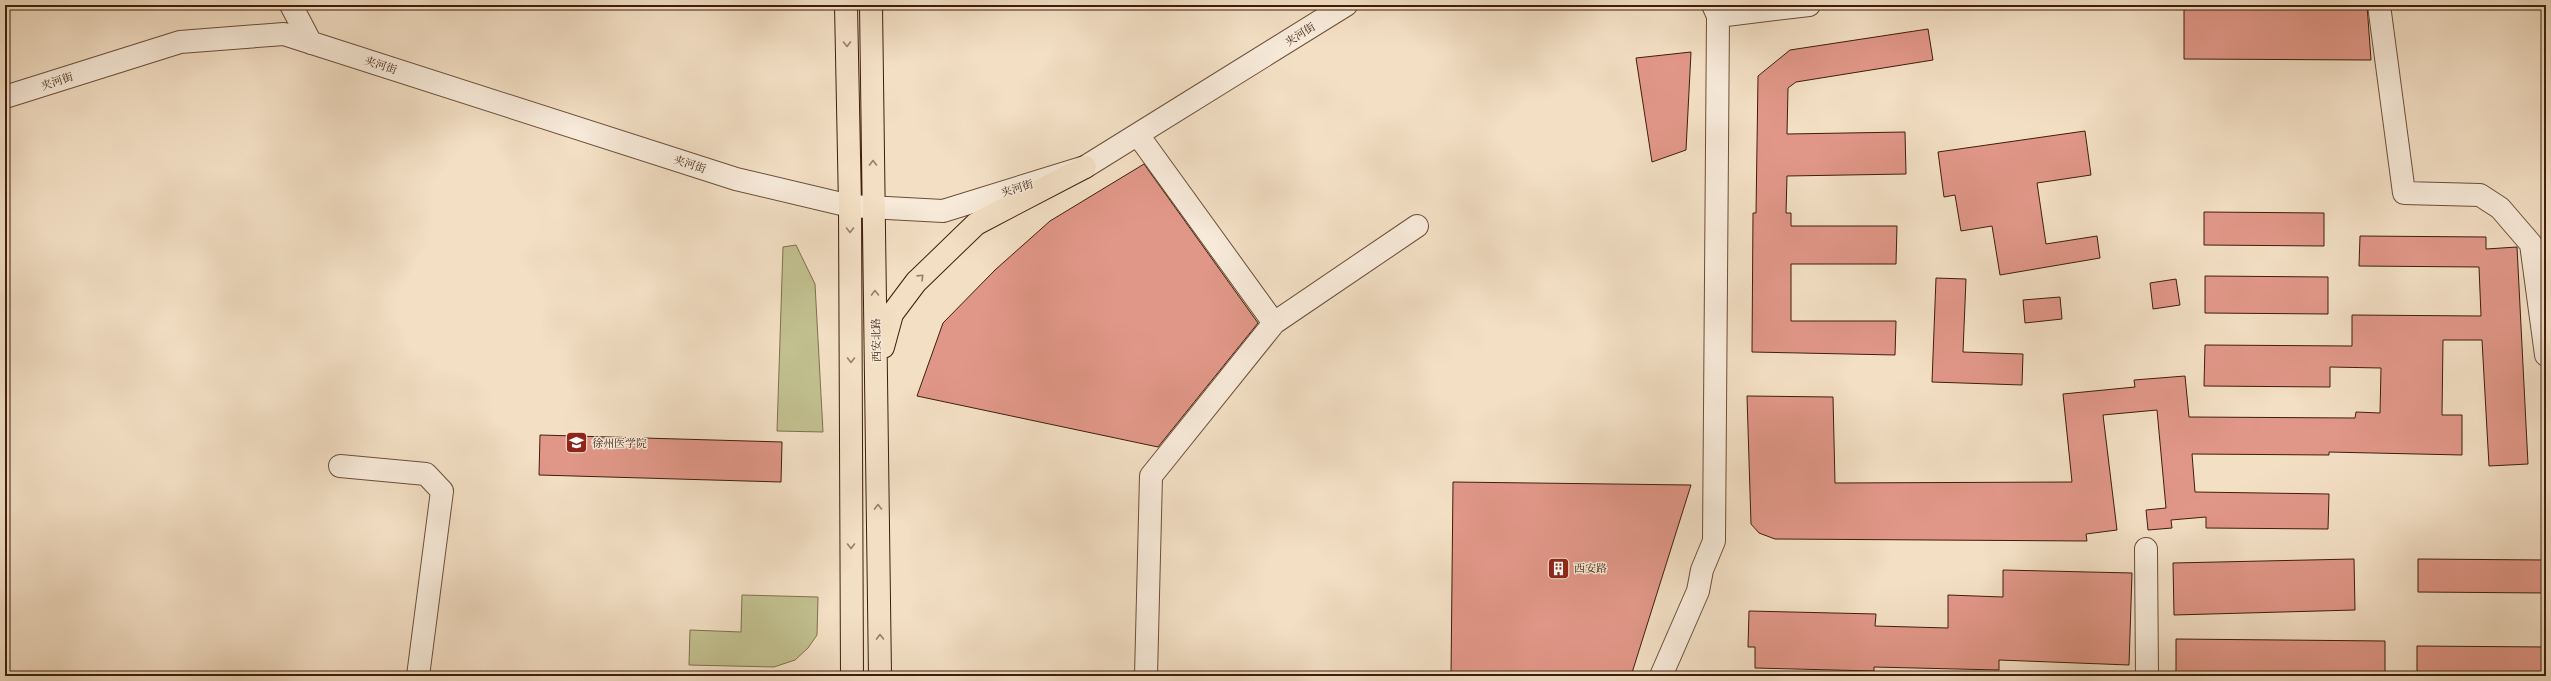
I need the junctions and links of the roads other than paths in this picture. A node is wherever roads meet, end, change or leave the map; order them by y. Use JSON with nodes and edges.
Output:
{"nodes":[{"id":1,"x":292,"y":5,"type":"edge"},
{"id":2,"x":846,"y":5,"type":"edge"},
{"id":3,"x":871,"y":5,"type":"edge"},
{"id":4,"x":1346,"y":5,"type":"edge"},
{"id":5,"x":1809,"y":5,"type":"edge"},
{"id":6,"x":2379,"y":5,"type":"edge"},
{"id":7,"x":1716,"y":10,"type":"edge"},
{"id":8,"x":311,"y":43,"type":"junction"},
{"id":9,"x":5,"y":97,"type":"edge"},
{"id":10,"x":1138,"y":135,"type":"junction"},
{"id":11,"x":1085,"y":167,"type":"junction"},
{"id":12,"x":850,"y":206,"type":"junction"},
{"id":13,"x":874,"y":208,"type":"junction"},
{"id":14,"x":1417,"y":226,"type":"dead end"},
{"id":15,"x":2539,"y":249,"type":"edge"},
{"id":16,"x":1274,"y":323,"type":"junction"},
{"id":17,"x":2546,"y":355,"type":"edge"},
{"id":18,"x":876,"y":374,"type":"junction"},
{"id":19,"x":340,"y":466,"type":"dead end"},
{"id":20,"x":2146,"y":549,"type":"dead end"},
{"id":21,"x":418,"y":676,"type":"edge"},
{"id":22,"x":852,"y":676,"type":"edge"},
{"id":23,"x":880,"y":676,"type":"edge"},
{"id":24,"x":1146,"y":676,"type":"edge"},
{"id":25,"x":1661,"y":676,"type":"edge"},
{"id":26,"x":2148,"y":676,"type":"edge"}],
"edges":[{"from":1,"to":8,"type":"street"},
{"from":2,"to":12,"type":"main road","one_way":true},
{"from":13,"to":3,"type":"main road","name":"西安北路","one_way":true},
{"from":4,"to":10,"type":"street","name":"夹河街"},
{"from":5,"to":7,"type":"street"},
{"from":6,"to":15,"type":"street"},
{"from":7,"to":25,"type":"street"},
{"from":8,"to":9,"type":"street","name":"夹河街"},
{"from":8,"to":12,"type":"street","name":"夹河街"},
{"from":10,"to":11,"type":"street","name":"夹河街"},
{"from":10,"to":16,"type":"street"},
{"from":11,"to":13,"type":"street","name":"夹河街"},
{"from":18,"to":11,"type":"main road","one_way":true},
{"from":12,"to":13,"type":"street","name":"夹河街"},
{"from":12,"to":22,"type":"main road","one_way":true},
{"from":18,"to":13,"type":"main road","name":"西安北路","one_way":true},
{"from":14,"to":16,"type":"street"},
{"from":15,"to":17,"type":"street"},
{"from":16,"to":24,"type":"street"},
{"from":23,"to":18,"type":"main road","name":"西安北路","one_way":true},
{"from":19,"to":21,"type":"street"},
{"from":20,"to":26,"type":"street"}]}
